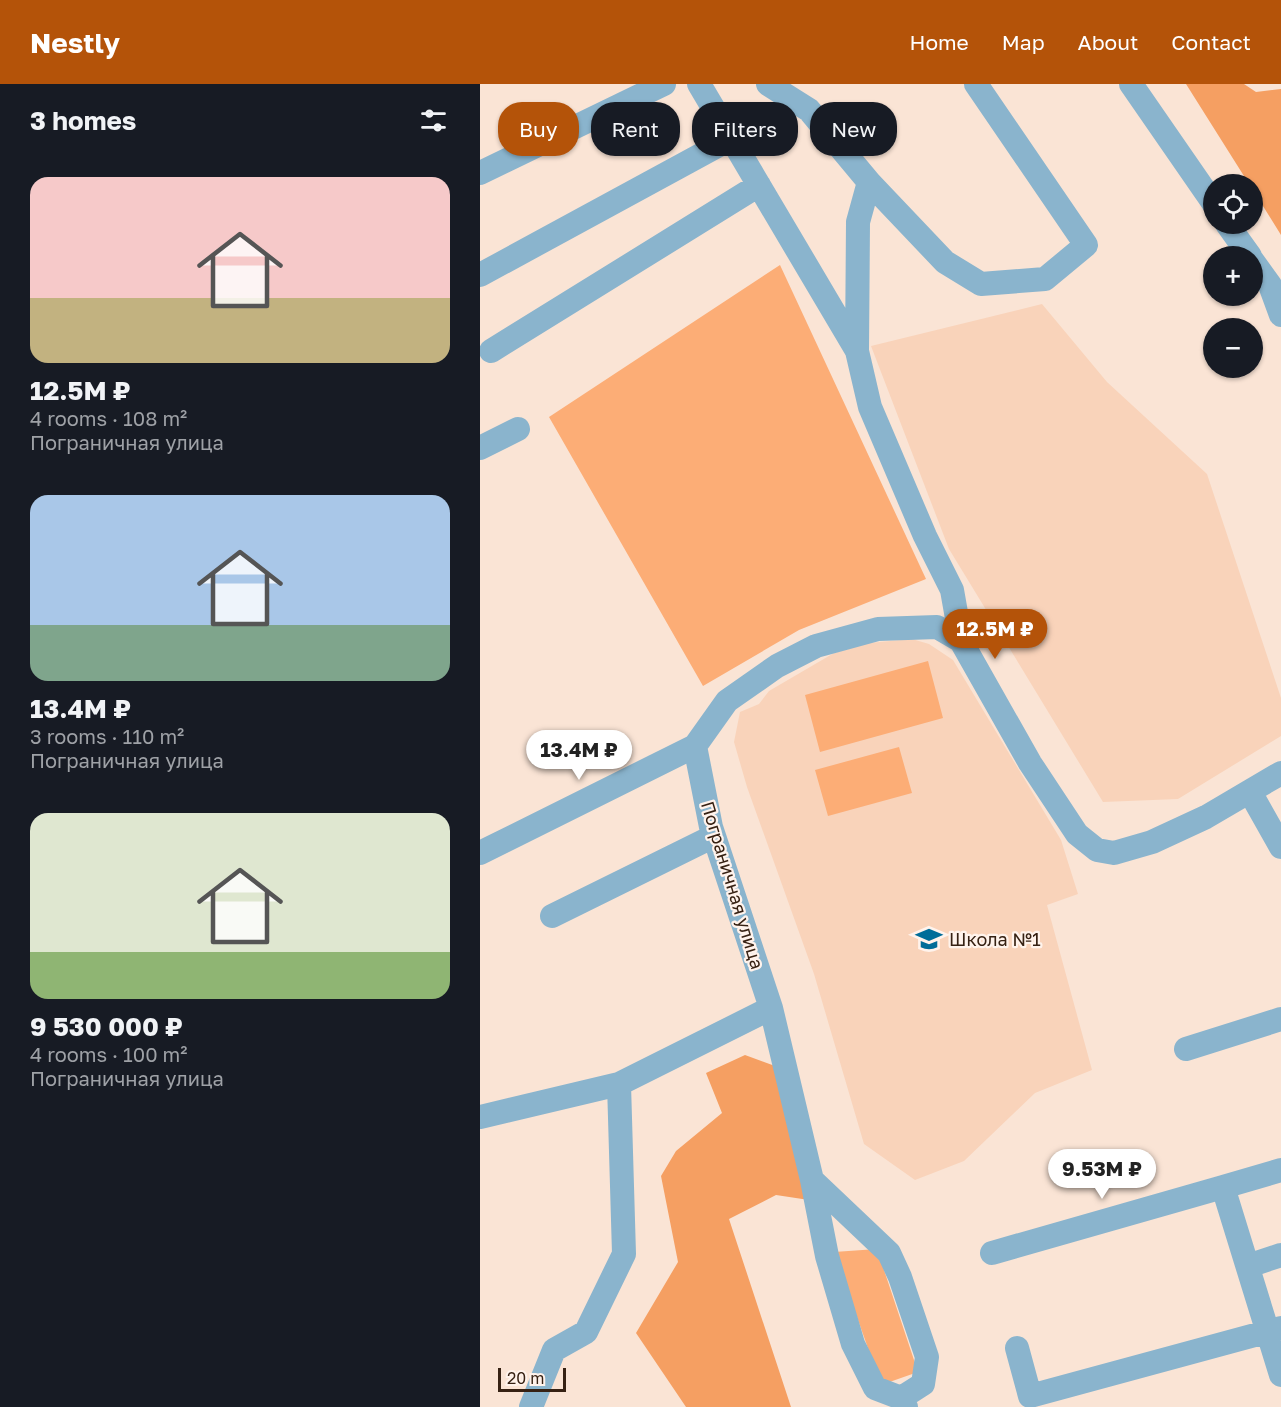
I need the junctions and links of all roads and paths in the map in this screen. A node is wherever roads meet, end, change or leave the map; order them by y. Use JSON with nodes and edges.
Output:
{"nodes":[{"id":1,"x":664,"y":84,"type":"edge"},
{"id":2,"x":699,"y":84,"type":"edge"},
{"id":3,"x":768,"y":84,"type":"edge"},
{"id":4,"x":976,"y":84,"type":"edge"},
{"id":5,"x":1131,"y":84,"type":"edge"},
{"id":6,"x":710,"y":102,"type":"edge"},
{"id":7,"x":699,"y":156,"type":"edge"},
{"id":8,"x":742,"y":156,"type":"edge"},
{"id":9,"x":480,"y":173,"type":"edge"},
{"id":10,"x":869,"y":182,"type":"junction"},
{"id":11,"x":759,"y":185,"type":"junction"},
{"id":12,"x":1203,"y":188,"type":"edge"},
{"id":13,"x":1263,"y":270,"type":"edge"},
{"id":14,"x":480,"y":275,"type":"edge"},
{"id":15,"x":1275,"y":282,"type":"edge"},
{"id":16,"x":1281,"y":315,"type":"edge"},
{"id":17,"x":491,"y":351,"type":"dead end"},
{"id":18,"x":857,"y":351,"type":"junction"},
{"id":19,"x":518,"y":429,"type":"dead end"},
{"id":20,"x":480,"y":448,"type":"edge"},
{"id":21,"x":961,"y":641,"type":"junction"},
{"id":22,"x":695,"y":746,"type":"junction"},
{"id":23,"x":1281,"y":773,"type":"edge"},
{"id":24,"x":1250,"y":792,"type":"junction"},
{"id":25,"x":714,"y":836,"type":"junction"},
{"id":26,"x":1281,"y":847,"type":"edge"},
{"id":27,"x":480,"y":853,"type":"edge"},
{"id":28,"x":552,"y":916,"type":"dead end"},
{"id":29,"x":771,"y":1008,"type":"junction"},
{"id":30,"x":1281,"y":1019,"type":"edge"},
{"id":31,"x":1186,"y":1049,"type":"dead end"},
{"id":32,"x":619,"y":1084,"type":"junction"},
{"id":33,"x":480,"y":1117,"type":"edge"},
{"id":34,"x":1281,"y":1170,"type":"edge"},
{"id":35,"x":812,"y":1180,"type":"junction"},
{"id":36,"x":1223,"y":1187,"type":"junction"},
{"id":37,"x":992,"y":1253,"type":"dead end"},
{"id":38,"x":1281,"y":1256,"type":"edge"},
{"id":39,"x":1248,"y":1266,"type":"junction"},
{"id":40,"x":1274,"y":1329,"type":"edge"},
{"id":41,"x":1017,"y":1348,"type":"dead end"},
{"id":42,"x":1281,"y":1376,"type":"edge"},
{"id":43,"x":903,"y":1402,"type":"edge"},
{"id":44,"x":531,"y":1407,"type":"edge"}],
"edges":[{"from":1,"to":9,"type":"street"},
{"from":2,"to":6,"type":"street"},
{"from":3,"to":10,"type":"street"},
{"from":4,"to":10,"type":"street"},
{"from":5,"to":12,"type":"street"},
{"from":7,"to":14,"type":"street"},
{"from":8,"to":11,"type":"street"},
{"from":10,"to":18,"type":"street"},
{"from":11,"to":17,"type":"street"},
{"from":11,"to":18,"type":"street"},
{"from":13,"to":15,"type":"street"},
{"from":15,"to":16,"type":"street"},
{"from":18,"to":21,"type":"street"},
{"from":19,"to":20,"type":"street"},
{"from":21,"to":22,"type":"street"},
{"from":21,"to":24,"type":"street"},
{"from":22,"to":25,"type":"street","name":"Пограничная улица"},
{"from":22,"to":27,"type":"street"},
{"from":23,"to":24,"type":"street"},
{"from":24,"to":26,"type":"street"},
{"from":25,"to":28,"type":"street"},
{"from":25,"to":29,"type":"street","name":"Пограничная улица"},
{"from":29,"to":32,"type":"street"},
{"from":29,"to":35,"type":"street","name":"Пограничная улица"},
{"from":30,"to":31,"type":"street"},
{"from":32,"to":33,"type":"street"},
{"from":32,"to":44,"type":"street"},
{"from":34,"to":36,"type":"street"},
{"from":35,"to":43,"type":"street","name":"Пограничная улица"},
{"from":35,"to":43,"type":"street"},
{"from":36,"to":37,"type":"street"},
{"from":36,"to":39,"type":"street"},
{"from":38,"to":39,"type":"street"},
{"from":39,"to":40,"type":"street"},
{"from":40,"to":41,"type":"street"},
{"from":40,"to":42,"type":"street"}]}
